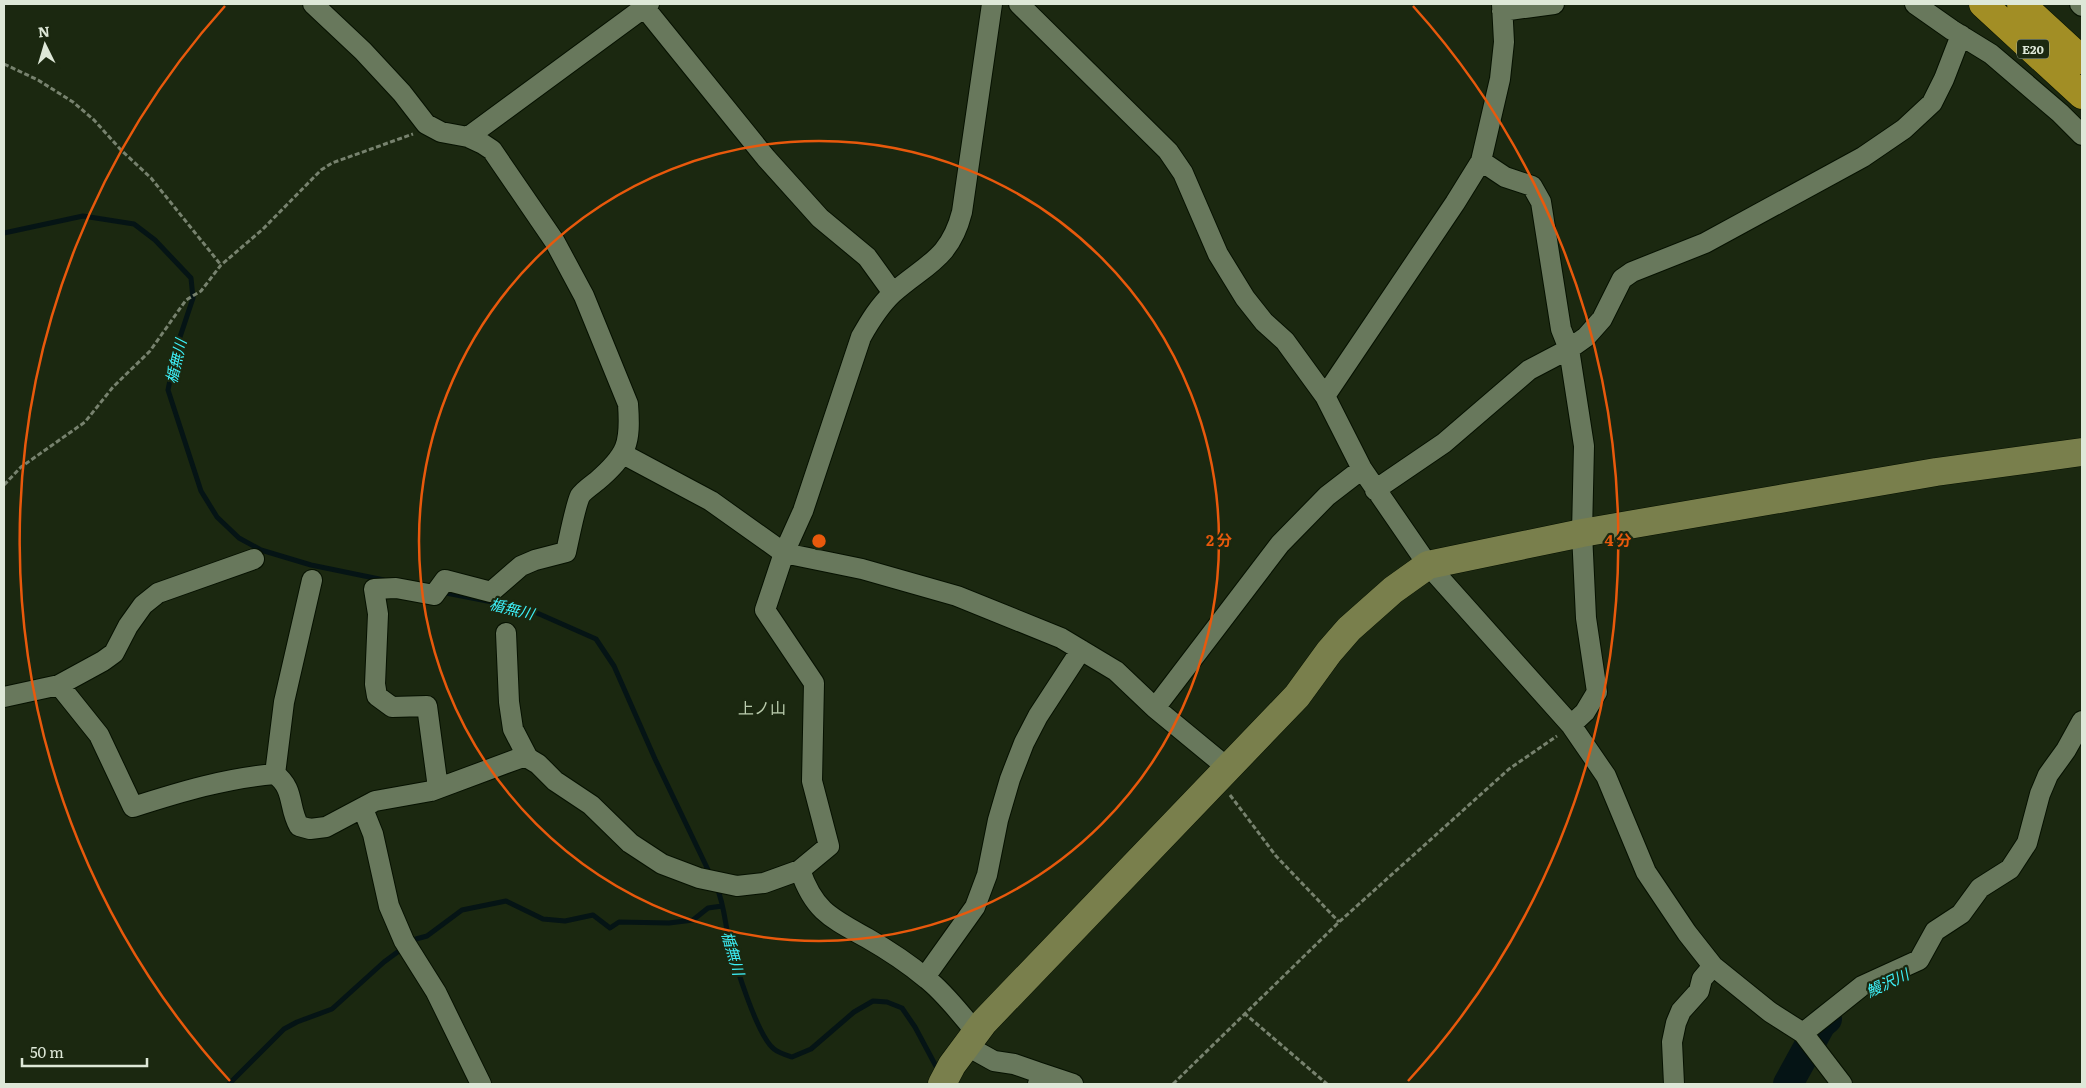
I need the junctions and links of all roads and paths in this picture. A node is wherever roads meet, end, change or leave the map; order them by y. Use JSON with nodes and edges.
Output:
{"nodes":[{"id":1,"x":313,"y":4,"type":"edge"},
{"id":2,"x":992,"y":4,"type":"edge"},
{"id":3,"x":1019,"y":4,"type":"edge"},
{"id":4,"x":1554,"y":4,"type":"edge"},
{"id":5,"x":1915,"y":4,"type":"edge"},
{"id":6,"x":1983,"y":4,"type":"edge"},
{"id":7,"x":2021,"y":4,"type":"edge"},
{"id":8,"x":646,"y":5,"type":"edge"},
{"id":9,"x":1502,"y":7,"type":"edge"},
{"id":10,"x":1961,"y":35,"type":"junction"},
{"id":11,"x":2082,"y":60,"type":"edge"},
{"id":12,"x":4,"y":64,"type":"edge"},
{"id":13,"x":2082,"y":95,"type":"edge"},
{"id":14,"x":432,"y":127,"type":"junction"},
{"id":15,"x":2082,"y":135,"type":"edge"},
{"id":16,"x":468,"y":138,"type":"junction"},
{"id":17,"x":1481,"y":161,"type":"junction"},
{"id":18,"x":221,"y":265,"type":"junction"},
{"id":19,"x":893,"y":293,"type":"junction"},
{"id":20,"x":1569,"y":349,"type":"junction"},
{"id":21,"x":1325,"y":396,"type":"junction"},
{"id":22,"x":2082,"y":452,"type":"edge"},
{"id":23,"x":623,"y":454,"type":"junction"},
{"id":24,"x":1362,"y":469,"type":"junction"},
{"id":25,"x":4,"y":485,"type":"edge"},
{"id":26,"x":1375,"y":490,"type":"junction"},
{"id":27,"x":1582,"y":533,"type":"junction"},
{"id":28,"x":784,"y":553,"type":"junction"},
{"id":29,"x":254,"y":559,"type":"dead end"},
{"id":30,"x":1428,"y":565,"type":"junction"},
{"id":31,"x":312,"y":580,"type":"dead end"},
{"id":32,"x":506,"y":633,"type":"dead end"},
{"id":33,"x":1082,"y":650,"type":"junction"},
{"id":34,"x":60,"y":685,"type":"junction"},
{"id":35,"x":4,"y":697,"type":"edge"},
{"id":36,"x":1155,"y":708,"type":"junction"},
{"id":37,"x":2082,"y":721,"type":"edge"},
{"id":38,"x":1571,"y":726,"type":"junction"},
{"id":39,"x":528,"y":758,"type":"junction"},
{"id":40,"x":275,"y":774,"type":"junction"},
{"id":41,"x":1224,"y":775,"type":"junction"},
{"id":42,"x":438,"y":788,"type":"junction"},
{"id":43,"x":363,"y":809,"type":"junction"},
{"id":44,"x":800,"y":870,"type":"junction"},
{"id":45,"x":1339,"y":922,"type":"junction"},
{"id":46,"x":1714,"y":966,"type":"junction"},
{"id":47,"x":925,"y":977,"type":"junction"},
{"id":48,"x":1244,"y":1013,"type":"junction"},
{"id":49,"x":1804,"y":1033,"type":"junction"},
{"id":50,"x":972,"y":1039,"type":"junction"},
{"id":51,"x":1038,"y":1078,"type":"edge"},
{"id":52,"x":481,"y":1084,"type":"edge"},
{"id":53,"x":942,"y":1084,"type":"edge"},
{"id":54,"x":1073,"y":1084,"type":"edge"},
{"id":55,"x":1173,"y":1084,"type":"edge"},
{"id":56,"x":1327,"y":1084,"type":"edge"},
{"id":57,"x":1674,"y":1084,"type":"edge"},
{"id":58,"x":1842,"y":1084,"type":"edge"}],
"edges":[{"from":1,"to":14,"type":"street"},
{"from":2,"to":19,"type":"street"},
{"from":3,"to":21,"type":"street"},
{"from":4,"to":9,"type":"street"},
{"from":5,"to":10,"type":"street"},
{"from":6,"to":13,"type":"highway","number":"E20"},
{"from":7,"to":11,"type":"highway","number":"E20"},
{"from":8,"to":16,"type":"street"},
{"from":8,"to":19,"type":"street"},
{"from":9,"to":17,"type":"street"},
{"from":10,"to":15,"type":"street"},
{"from":10,"to":20,"type":"street"},
{"from":12,"to":18,"type":"path"},
{"from":14,"to":16,"type":"street"},
{"from":14,"to":18,"type":"path"},
{"from":16,"to":23,"type":"street"},
{"from":17,"to":20,"type":"street"},
{"from":17,"to":21,"type":"street"},
{"from":18,"to":25,"type":"path"},
{"from":19,"to":28,"type":"street"},
{"from":20,"to":26,"type":"street"},
{"from":20,"to":27,"type":"street"},
{"from":21,"to":24,"type":"street"},
{"from":22,"to":27,"type":"street"},
{"from":23,"to":28,"type":"street"},
{"from":23,"to":42,"type":"street"},
{"from":24,"to":26,"type":"street"},
{"from":24,"to":36,"type":"street"},
{"from":26,"to":30,"type":"street"},
{"from":27,"to":30,"type":"street"},
{"from":27,"to":38,"type":"street"},
{"from":28,"to":33,"type":"street"},
{"from":28,"to":44,"type":"street"},
{"from":29,"to":34,"type":"street"},
{"from":30,"to":38,"type":"street"},
{"from":30,"to":41,"type":"street"},
{"from":31,"to":40,"type":"street"},
{"from":32,"to":39,"type":"street"},
{"from":33,"to":36,"type":"street"},
{"from":33,"to":47,"type":"street"},
{"from":34,"to":35,"type":"street"},
{"from":34,"to":40,"type":"street"},
{"from":36,"to":41,"type":"street"},
{"from":37,"to":49,"type":"street"},
{"from":38,"to":45,"type":"path"},
{"from":38,"to":46,"type":"street"},
{"from":39,"to":42,"type":"street"},
{"from":39,"to":44,"type":"street"},
{"from":40,"to":43,"type":"street"},
{"from":41,"to":45,"type":"path"},
{"from":41,"to":50,"type":"street"},
{"from":42,"to":43,"type":"street"},
{"from":43,"to":52,"type":"street"},
{"from":44,"to":47,"type":"street"},
{"from":45,"to":48,"type":"path"},
{"from":46,"to":49,"type":"street"},
{"from":46,"to":57,"type":"street"},
{"from":47,"to":50,"type":"street"},
{"from":48,"to":55,"type":"path"},
{"from":48,"to":56,"type":"path"},
{"from":49,"to":58,"type":"street"},
{"from":50,"to":51,"type":"street"},
{"from":50,"to":53,"type":"street"},
{"from":51,"to":54,"type":"street"}]}
